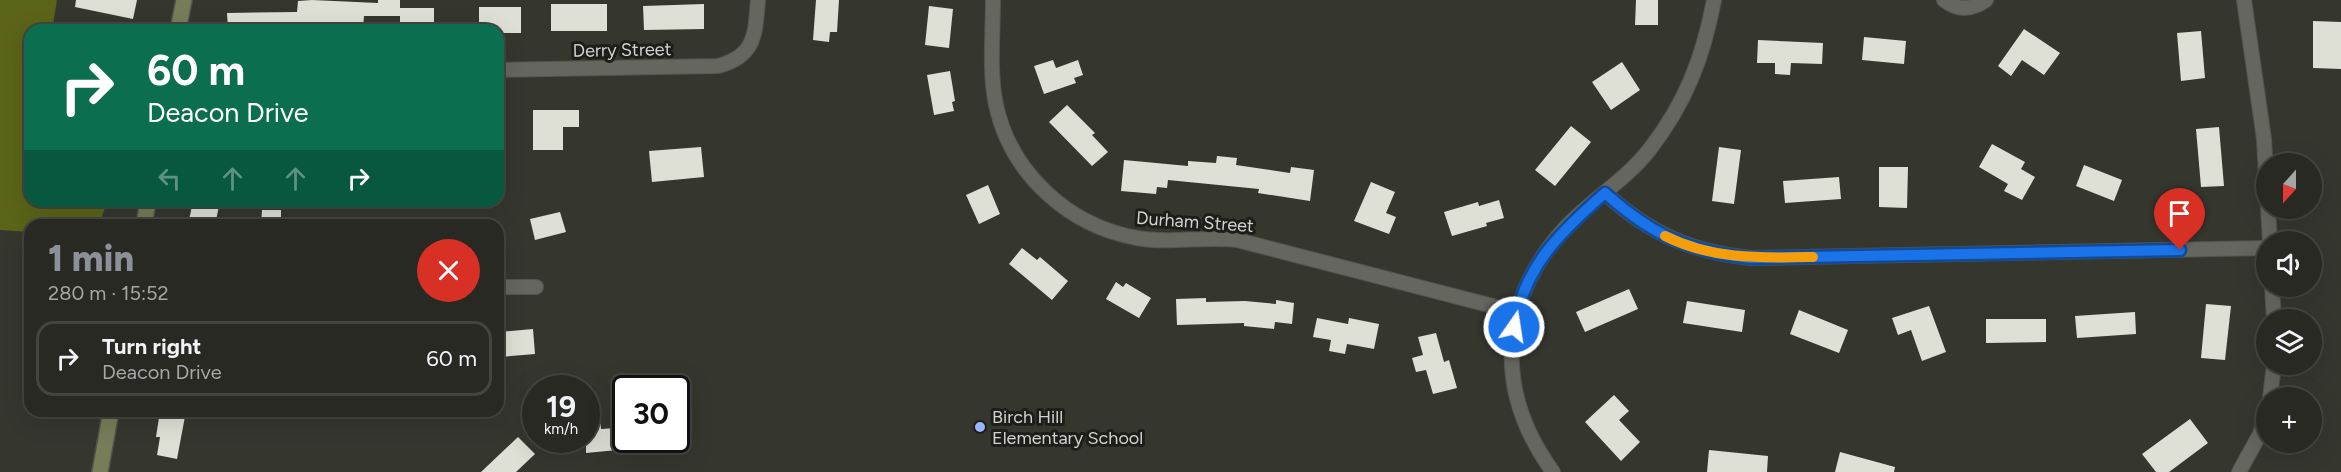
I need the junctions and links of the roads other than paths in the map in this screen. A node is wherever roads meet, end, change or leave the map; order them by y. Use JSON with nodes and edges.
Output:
{"nodes":[{"id":1,"x":184,"y":0,"type":"edge"},
{"id":2,"x":758,"y":0,"type":"edge"},
{"id":3,"x":993,"y":0,"type":"edge"},
{"id":4,"x":1714,"y":0,"type":"edge"},
{"id":5,"x":1944,"y":0,"type":"edge"},
{"id":6,"x":1986,"y":0,"type":"edge"},
{"id":7,"x":2244,"y":0,"type":"edge"},
{"id":8,"x":179,"y":24,"type":"edge"},
{"id":9,"x":504,"y":70,"type":"edge"},
{"id":10,"x":2265,"y":153,"type":"edge"},
{"id":11,"x":1605,"y":193,"type":"junction"},
{"id":12,"x":2256,"y":248,"type":"edge"},
{"id":13,"x":504,"y":287,"type":"edge"},
{"id":14,"x":536,"y":287,"type":"dead end"},
{"id":15,"x":1516,"y":312,"type":"junction"},
{"id":16,"x":110,"y":417,"type":"edge"},
{"id":17,"x":2256,"y":441,"type":"edge"},
{"id":18,"x":100,"y":472,"type":"edge"},
{"id":19,"x":1552,"y":472,"type":"edge"},
{"id":20,"x":2239,"y":472,"type":"edge"}],
"edges":[{"from":1,"to":8,"type":"street"},
{"from":2,"to":9,"type":"street","name":"Derry Street"},
{"from":3,"to":15,"type":"street","name":"Durham Street"},
{"from":4,"to":11,"type":"street"},
{"from":5,"to":6,"type":"street"},
{"from":7,"to":10,"type":"street"},
{"from":11,"to":12,"type":"street"},
{"from":11,"to":15,"type":"street"},
{"from":13,"to":14,"type":"street"},
{"from":15,"to":19,"type":"street"},
{"from":16,"to":18,"type":"street"},
{"from":17,"to":20,"type":"street"}]}
